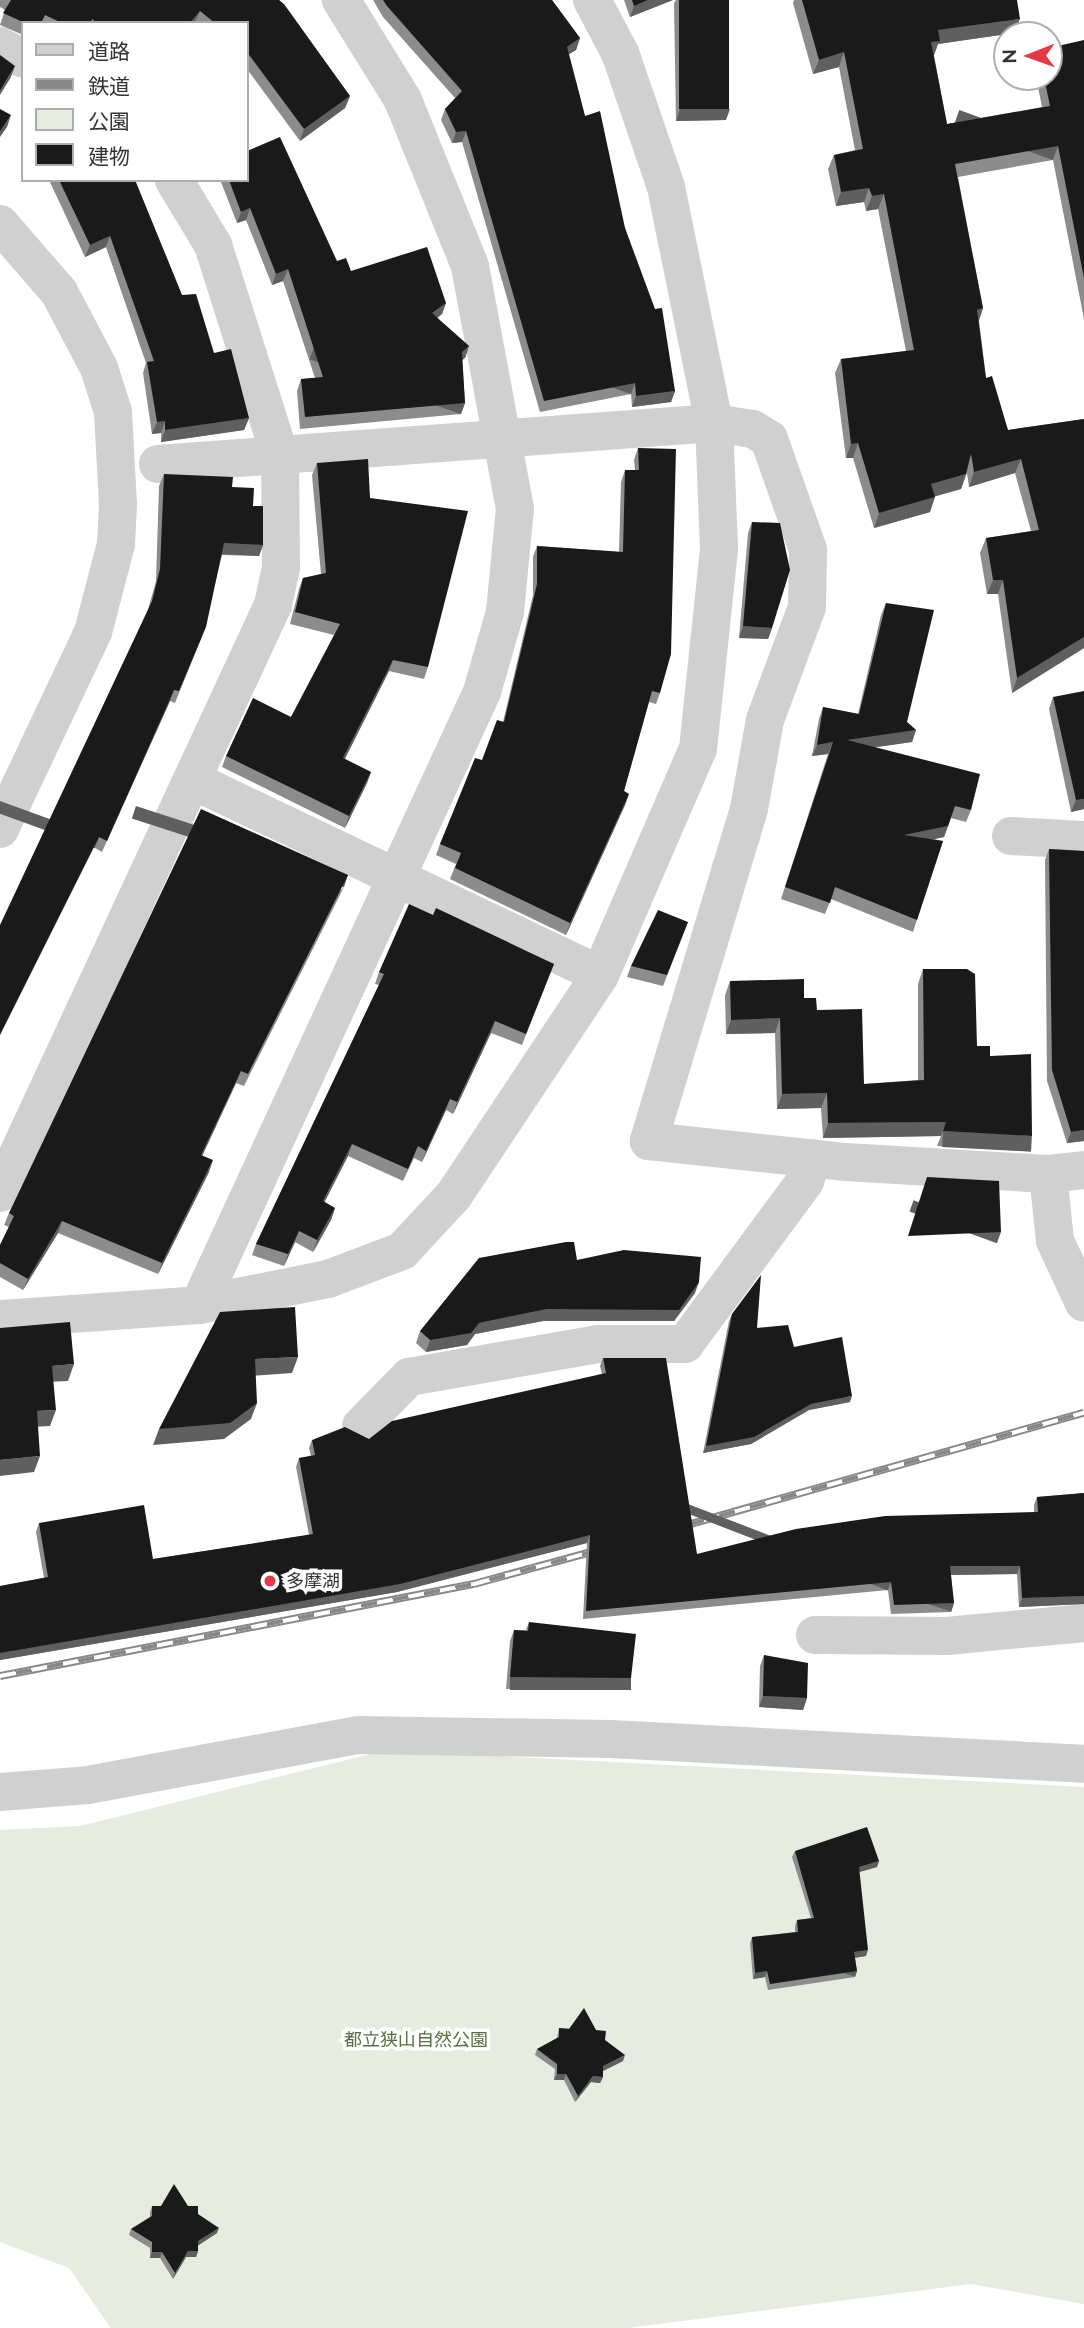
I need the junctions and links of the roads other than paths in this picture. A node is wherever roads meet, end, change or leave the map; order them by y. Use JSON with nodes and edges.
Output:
{"nodes":[{"id":1,"x":341,"y":0,"type":"edge"},
{"id":2,"x":592,"y":0,"type":"edge"},
{"id":3,"x":0,"y":46,"type":"edge"},
{"id":4,"x":21,"y":58,"type":"edge"},
{"id":5,"x":175,"y":182,"type":"edge"},
{"id":6,"x":0,"y":224,"type":"edge"},
{"id":7,"x":714,"y":423,"type":"junction"},
{"id":8,"x":507,"y":439,"type":"junction"},
{"id":9,"x":279,"y":456,"type":"junction"},
{"id":10,"x":158,"y":464,"type":"dead end"},
{"id":11,"x":192,"y":780,"type":"junction"},
{"id":12,"x":0,"y":829,"type":"edge"},
{"id":13,"x":1011,"y":836,"type":"dead end"},
{"id":14,"x":1084,"y":840,"type":"edge"},
{"id":15,"x":398,"y":882,"type":"junction"},
{"id":16,"x":600,"y":975,"type":"junction"},
{"id":17,"x":813,"y":1158,"type":"junction"},
{"id":18,"x":1066,"y":1172,"type":"edge"},
{"id":19,"x":0,"y":1193,"type":"edge"},
{"id":20,"x":1084,"y":1303,"type":"edge"},
{"id":21,"x":199,"y":1306,"type":"junction"},
{"id":22,"x":0,"y":1319,"type":"edge"},
{"id":23,"x":361,"y":1426,"type":"dead end"},
{"id":24,"x":1084,"y":1623,"type":"edge"},
{"id":25,"x":815,"y":1635,"type":"dead end"},
{"id":26,"x":1084,"y":1764,"type":"edge"},
{"id":27,"x":0,"y":1792,"type":"edge"}],
"edges":[{"from":1,"to":8,"type":"street"},
{"from":2,"to":7,"type":"street"},
{"from":3,"to":4,"type":"street"},
{"from":5,"to":9,"type":"street"},
{"from":6,"to":12,"type":"street"},
{"from":7,"to":8,"type":"street"},
{"from":7,"to":16,"type":"street"},
{"from":7,"to":17,"type":"street"},
{"from":8,"to":9,"type":"street"},
{"from":8,"to":15,"type":"street"},
{"from":9,"to":10,"type":"street"},
{"from":9,"to":11,"type":"street"},
{"from":11,"to":15,"type":"street"},
{"from":11,"to":19,"type":"street"},
{"from":13,"to":14,"type":"street"},
{"from":15,"to":16,"type":"street"},
{"from":15,"to":21,"type":"street"},
{"from":16,"to":21,"type":"street"},
{"from":17,"to":18,"type":"street"},
{"from":17,"to":23,"type":"street"},
{"from":18,"to":20,"type":"street"},
{"from":21,"to":22,"type":"street"},
{"from":24,"to":25,"type":"street"},
{"from":26,"to":27,"type":"street"}]}
